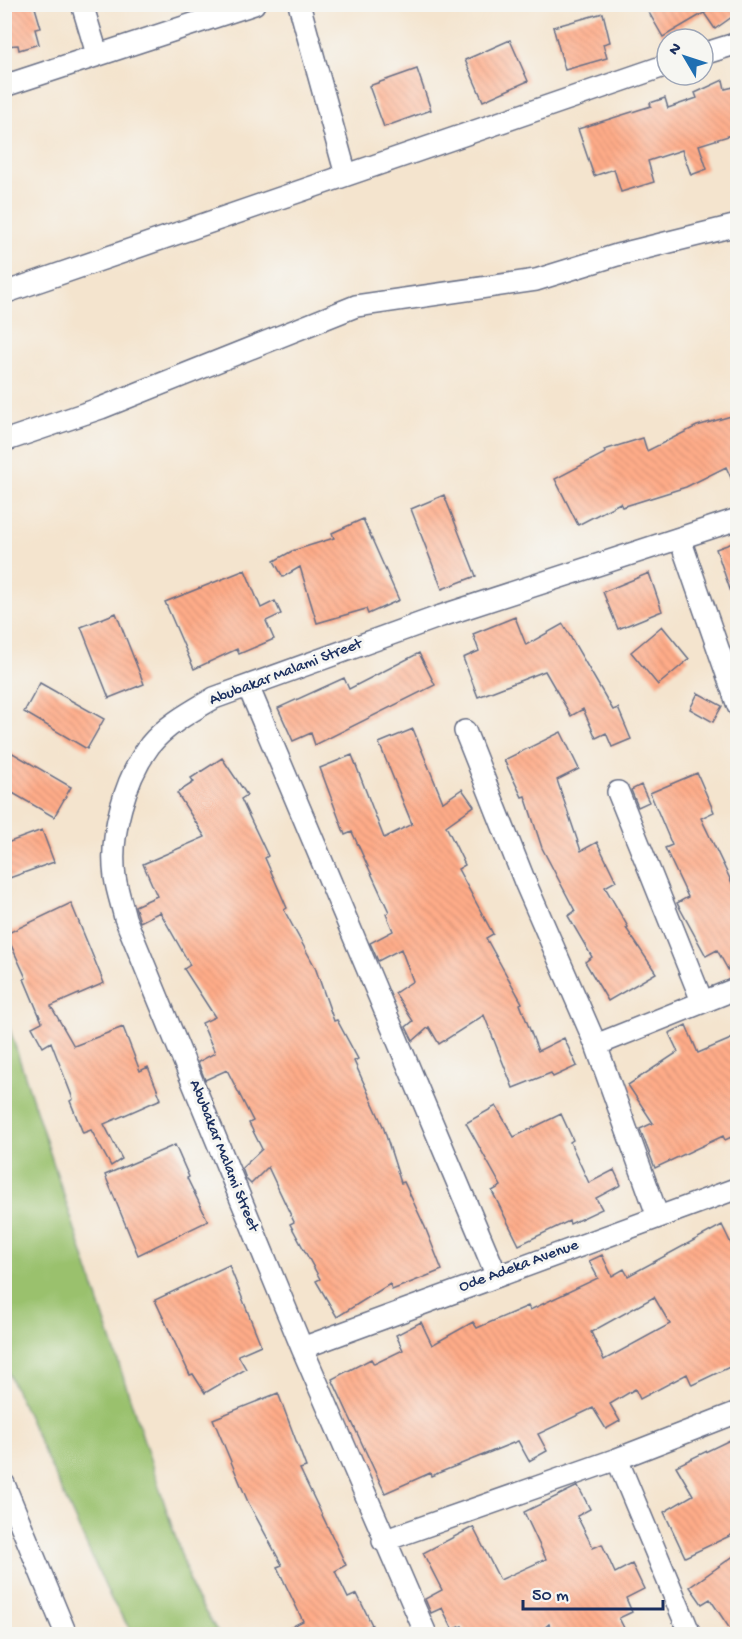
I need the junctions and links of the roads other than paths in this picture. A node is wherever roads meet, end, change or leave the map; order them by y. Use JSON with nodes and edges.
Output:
{"nodes":[{"id":1,"x":82,"y":4,"type":"edge"},
{"id":2,"x":254,"y":4,"type":"edge"},
{"id":3,"x":298,"y":4,"type":"edge"},
{"id":4,"x":738,"y":43,"type":"edge"},
{"id":5,"x":715,"y":50,"type":"edge"},
{"id":6,"x":97,"y":54,"type":"junction"},
{"id":7,"x":655,"y":69,"type":"edge"},
{"id":8,"x":4,"y":86,"type":"edge"},
{"id":9,"x":345,"y":175,"type":"junction"},
{"id":10,"x":738,"y":225,"type":"edge"},
{"id":11,"x":4,"y":293,"type":"edge"},
{"id":12,"x":4,"y":441,"type":"edge"},
{"id":13,"x":738,"y":519,"type":"edge"},
{"id":14,"x":680,"y":539,"type":"junction"},
{"id":15,"x":248,"y":686,"type":"junction"},
{"id":16,"x":738,"y":706,"type":"edge"},
{"id":17,"x":465,"y":731,"type":"dead end"},
{"id":18,"x":618,"y":792,"type":"dead end"},
{"id":19,"x":738,"y":988,"type":"edge"},
{"id":20,"x":702,"y":1001,"type":"junction"},
{"id":21,"x":596,"y":1045,"type":"junction"},
{"id":22,"x":738,"y":1188,"type":"edge"},
{"id":23,"x":658,"y":1217,"type":"junction"},
{"id":24,"x":496,"y":1275,"type":"junction"},
{"id":25,"x":302,"y":1348,"type":"junction"},
{"id":26,"x":738,"y":1412,"type":"edge"},
{"id":27,"x":617,"y":1459,"type":"junction"},
{"id":28,"x":4,"y":1484,"type":"edge"},
{"id":29,"x":383,"y":1540,"type":"junction"},
{"id":30,"x":66,"y":1635,"type":"edge"},
{"id":31,"x":426,"y":1635,"type":"edge"},
{"id":32,"x":690,"y":1635,"type":"edge"}],
"edges":[{"from":1,"to":6,"type":"street"},
{"from":2,"to":6,"type":"street"},
{"from":3,"to":9,"type":"street"},
{"from":4,"to":5,"type":"street"},
{"from":6,"to":8,"type":"street"},
{"from":7,"to":9,"type":"street"},
{"from":9,"to":11,"type":"street"},
{"from":10,"to":12,"type":"street"},
{"from":13,"to":14,"type":"street","name":"Abubakar Malami Street"},
{"from":14,"to":15,"type":"street","name":"Abubakar Malami Street"},
{"from":14,"to":16,"type":"street"},
{"from":15,"to":24,"type":"street"},
{"from":15,"to":25,"type":"street","name":"Abubakar Malami Street"},
{"from":17,"to":21,"type":"street"},
{"from":18,"to":20,"type":"street"},
{"from":19,"to":20,"type":"street"},
{"from":20,"to":21,"type":"street"},
{"from":21,"to":23,"type":"street"},
{"from":22,"to":23,"type":"street","name":"Ode Adeka Avenue"},
{"from":23,"to":24,"type":"street","name":"Ode Adeka Avenue"},
{"from":24,"to":25,"type":"street","name":"Ode Adeka Avenue"},
{"from":25,"to":29,"type":"street","name":"Abubakar Malami Street"},
{"from":26,"to":27,"type":"street"},
{"from":27,"to":29,"type":"street"},
{"from":27,"to":32,"type":"street"},
{"from":28,"to":30,"type":"street"},
{"from":29,"to":31,"type":"street","name":"Abubakar Malami Street"}]}
